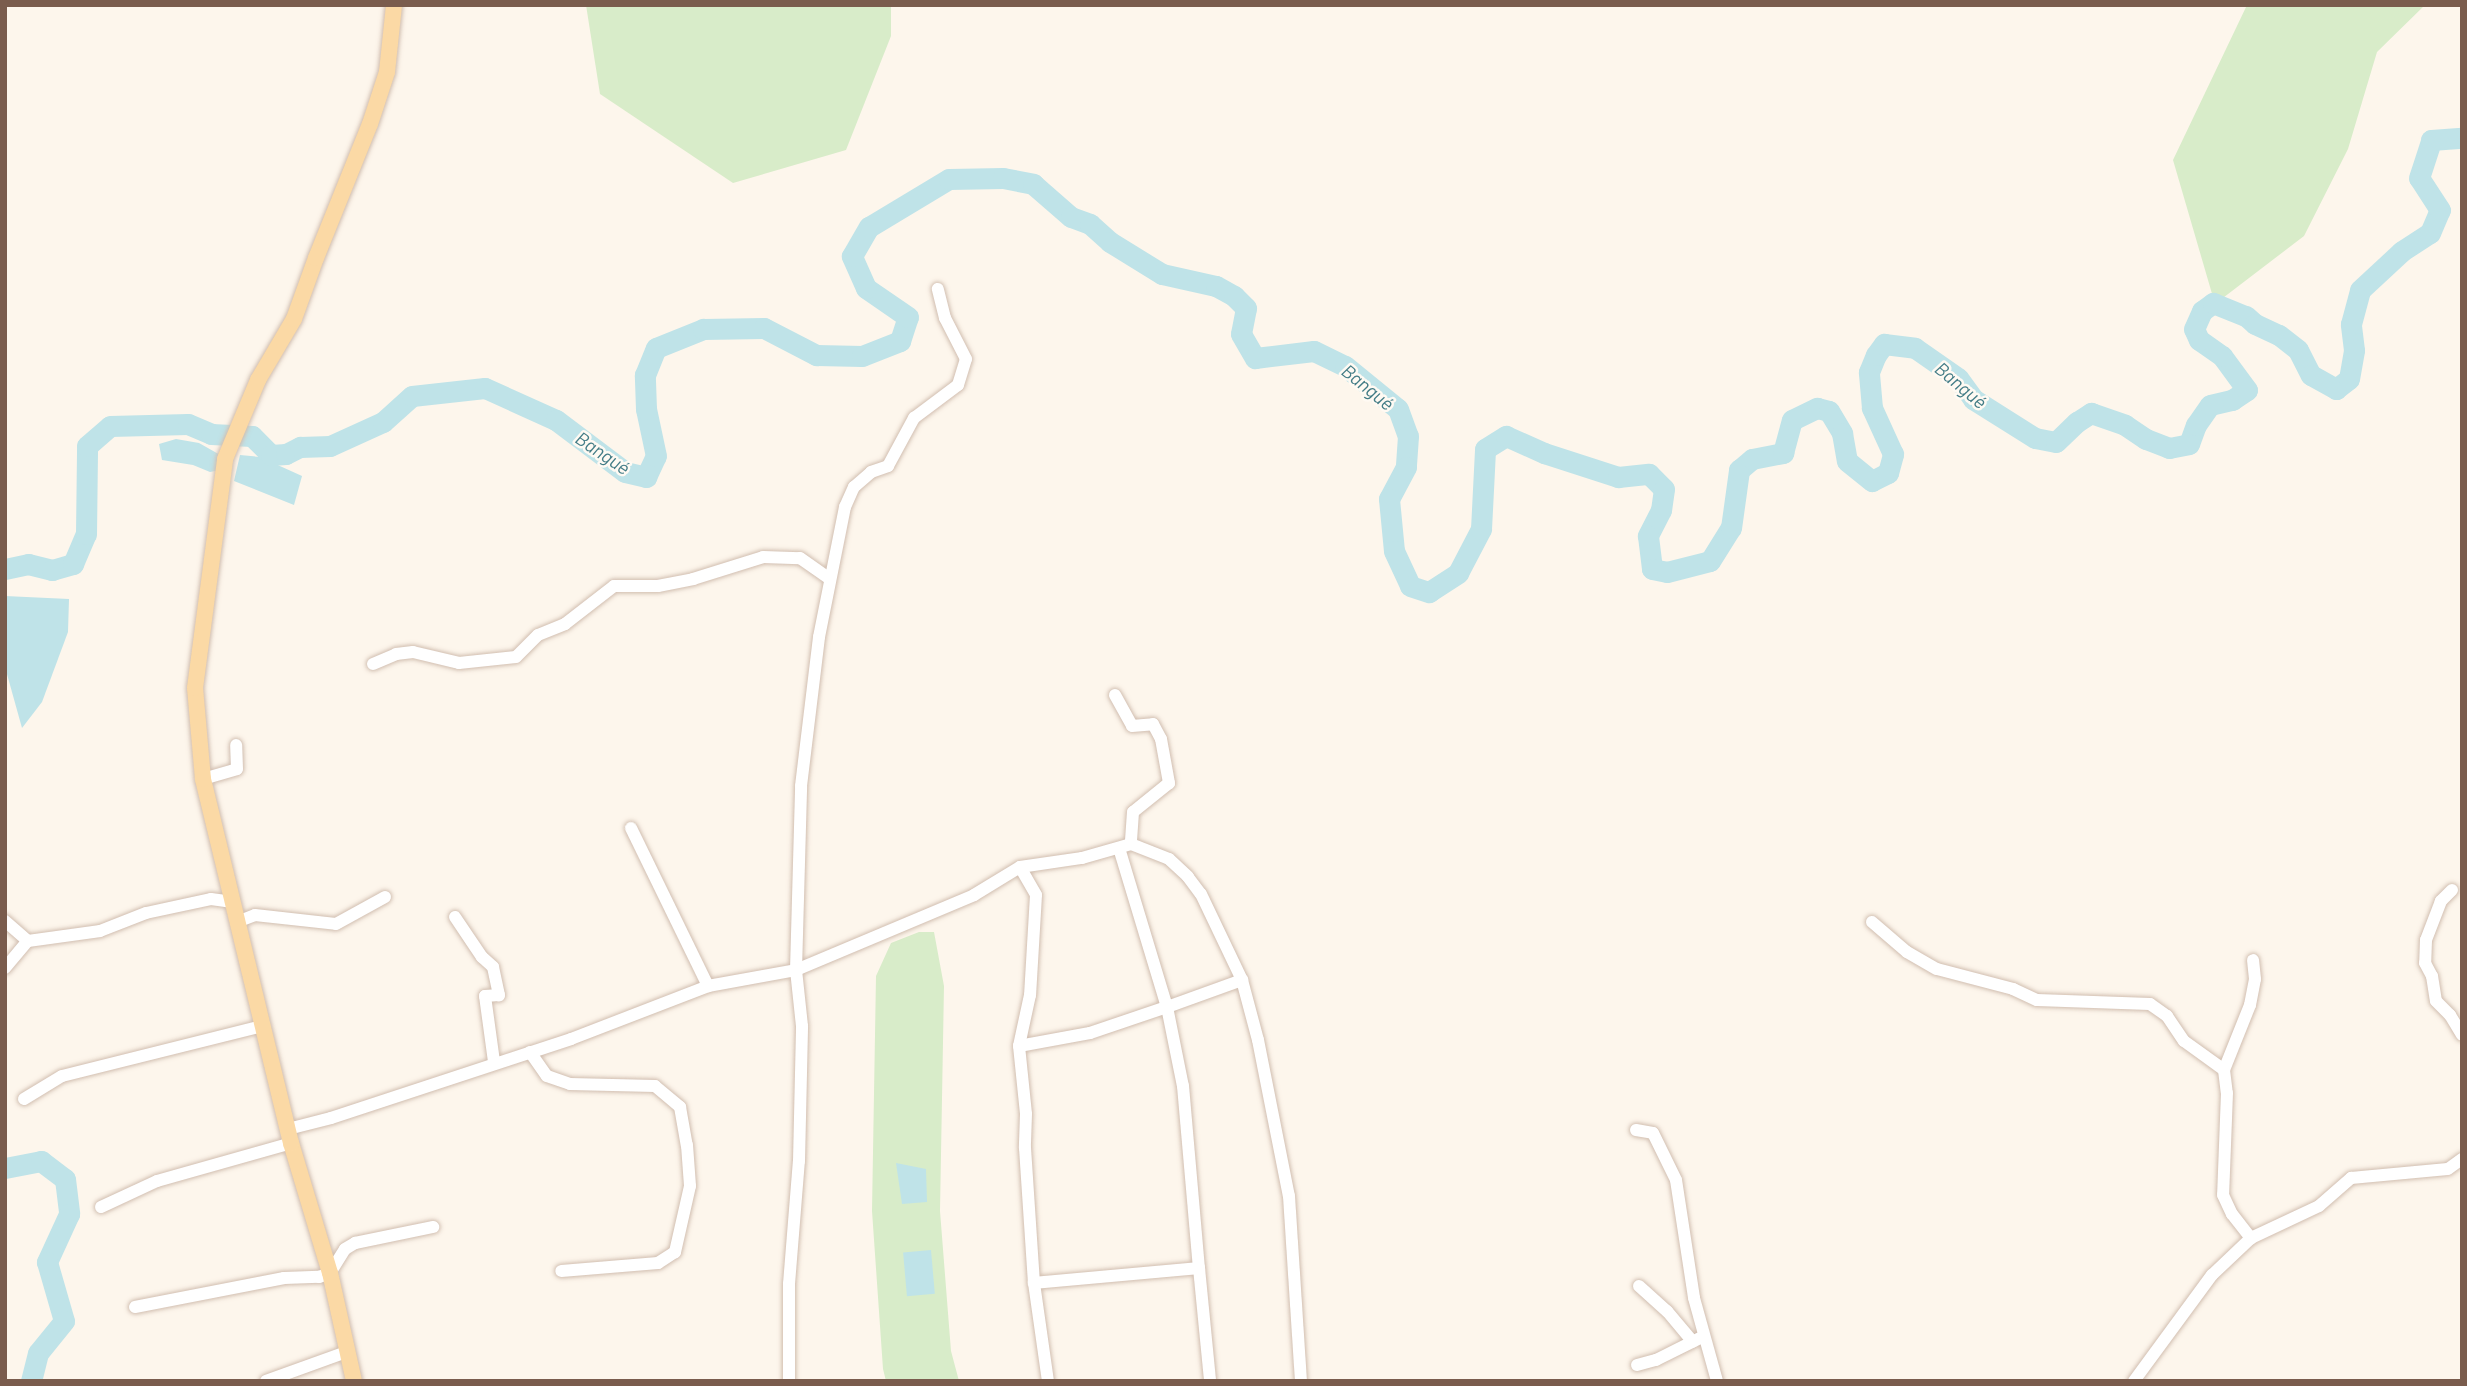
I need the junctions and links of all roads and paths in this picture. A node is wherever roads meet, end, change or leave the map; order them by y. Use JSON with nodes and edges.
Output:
{"nodes":[{"id":1,"x":394,"y":5,"type":"edge"},
{"id":2,"x":937,"y":289,"type":"dead end"},
{"id":3,"x":830,"y":578,"type":"junction"},
{"id":4,"x":373,"y":664,"type":"dead end"},
{"id":5,"x":1115,"y":695,"type":"dead end"},
{"id":6,"x":236,"y":745,"type":"dead end"},
{"id":7,"x":203,"y":779,"type":"junction"},
{"id":8,"x":631,"y":828,"type":"dead end"},
{"id":9,"x":1125,"y":846,"type":"junction"},
{"id":10,"x":1020,"y":867,"type":"junction"},
{"id":11,"x":2452,"y":890,"type":"dead end"},
{"id":12,"x":385,"y":897,"type":"dead end"},
{"id":13,"x":233,"y":902,"type":"junction"},
{"id":14,"x":455,"y":917,"type":"dead end"},
{"id":15,"x":5,"y":921,"type":"edge"},
{"id":16,"x":237,"y":922,"type":"junction"},
{"id":17,"x":1872,"y":922,"type":"dead end"},
{"id":18,"x":28,"y":941,"type":"junction"},
{"id":19,"x":2253,"y":960,"type":"dead end"},
{"id":20,"x":5,"y":968,"type":"edge"},
{"id":21,"x":796,"y":970,"type":"junction"},
{"id":22,"x":1242,"y":981,"type":"junction"},
{"id":23,"x":708,"y":986,"type":"junction"},
{"id":24,"x":1167,"y":1007,"type":"junction"},
{"id":25,"x":263,"y":1026,"type":"junction"},
{"id":26,"x":2462,"y":1035,"type":"edge"},
{"id":27,"x":1018,"y":1046,"type":"junction"},
{"id":28,"x":530,"y":1052,"type":"junction"},
{"id":29,"x":494,"y":1062,"type":"junction"},
{"id":30,"x":2224,"y":1070,"type":"junction"},
{"id":31,"x":24,"y":1099,"type":"dead end"},
{"id":32,"x":1636,"y":1130,"type":"dead end"},
{"id":33,"x":290,"y":1136,"type":"junction"},
{"id":34,"x":2462,"y":1159,"type":"edge"},
{"id":35,"x":101,"y":1207,"type":"dead end"},
{"id":36,"x":433,"y":1227,"type":"dead end"},
{"id":37,"x":2251,"y":1238,"type":"junction"},
{"id":38,"x":1199,"y":1268,"type":"junction"},
{"id":39,"x":561,"y":1271,"type":"dead end"},
{"id":40,"x":330,"y":1273,"type":"junction"},
{"id":41,"x":1034,"y":1283,"type":"junction"},
{"id":42,"x":1639,"y":1286,"type":"dead end"},
{"id":43,"x":135,"y":1307,"type":"dead end"},
{"id":44,"x":1698,"y":1339,"type":"junction"},
{"id":45,"x":346,"y":1352,"type":"junction"},
{"id":46,"x":1637,"y":1365,"type":"dead end"},
{"id":47,"x":266,"y":1381,"type":"edge"},
{"id":48,"x":354,"y":1381,"type":"edge"},
{"id":49,"x":789,"y":1381,"type":"edge"},
{"id":50,"x":1048,"y":1381,"type":"edge"},
{"id":51,"x":1210,"y":1381,"type":"edge"},
{"id":52,"x":1301,"y":1381,"type":"edge"},
{"id":53,"x":1717,"y":1381,"type":"edge"},
{"id":54,"x":2134,"y":1381,"type":"edge"}],
"edges":[{"from":1,"to":7,"type":"main road"},
{"from":2,"to":3,"type":"street"},
{"from":3,"to":4,"type":"street"},
{"from":3,"to":21,"type":"street"},
{"from":5,"to":9,"type":"street"},
{"from":6,"to":7,"type":"street"},
{"from":7,"to":13,"type":"main road"},
{"from":8,"to":23,"type":"street"},
{"from":9,"to":10,"type":"street"},
{"from":9,"to":22,"type":"street"},
{"from":9,"to":24,"type":"street"},
{"from":10,"to":21,"type":"street"},
{"from":10,"to":27,"type":"street"},
{"from":11,"to":26,"type":"street"},
{"from":12,"to":16,"type":"street"},
{"from":13,"to":16,"type":"main road"},
{"from":13,"to":18,"type":"street"},
{"from":14,"to":29,"type":"street"},
{"from":15,"to":18,"type":"street"},
{"from":16,"to":25,"type":"main road"},
{"from":17,"to":30,"type":"street"},
{"from":18,"to":20,"type":"street"},
{"from":19,"to":30,"type":"street"},
{"from":21,"to":23,"type":"street"},
{"from":21,"to":49,"type":"street"},
{"from":22,"to":24,"type":"street"},
{"from":22,"to":52,"type":"street"},
{"from":23,"to":28,"type":"street"},
{"from":24,"to":27,"type":"street"},
{"from":24,"to":38,"type":"street"},
{"from":25,"to":31,"type":"street"},
{"from":25,"to":33,"type":"main road"},
{"from":27,"to":41,"type":"street"},
{"from":28,"to":29,"type":"street"},
{"from":28,"to":39,"type":"street"},
{"from":29,"to":33,"type":"street"},
{"from":30,"to":37,"type":"street"},
{"from":32,"to":44,"type":"street"},
{"from":33,"to":35,"type":"street"},
{"from":33,"to":40,"type":"main road"},
{"from":34,"to":37,"type":"street"},
{"from":36,"to":40,"type":"street"},
{"from":37,"to":54,"type":"street"},
{"from":38,"to":41,"type":"street"},
{"from":38,"to":51,"type":"street"},
{"from":40,"to":43,"type":"street"},
{"from":40,"to":45,"type":"main road"},
{"from":41,"to":50,"type":"street"},
{"from":42,"to":44,"type":"street"},
{"from":44,"to":46,"type":"street"},
{"from":44,"to":53,"type":"street"},
{"from":45,"to":47,"type":"street"},
{"from":45,"to":48,"type":"main road"}]}
